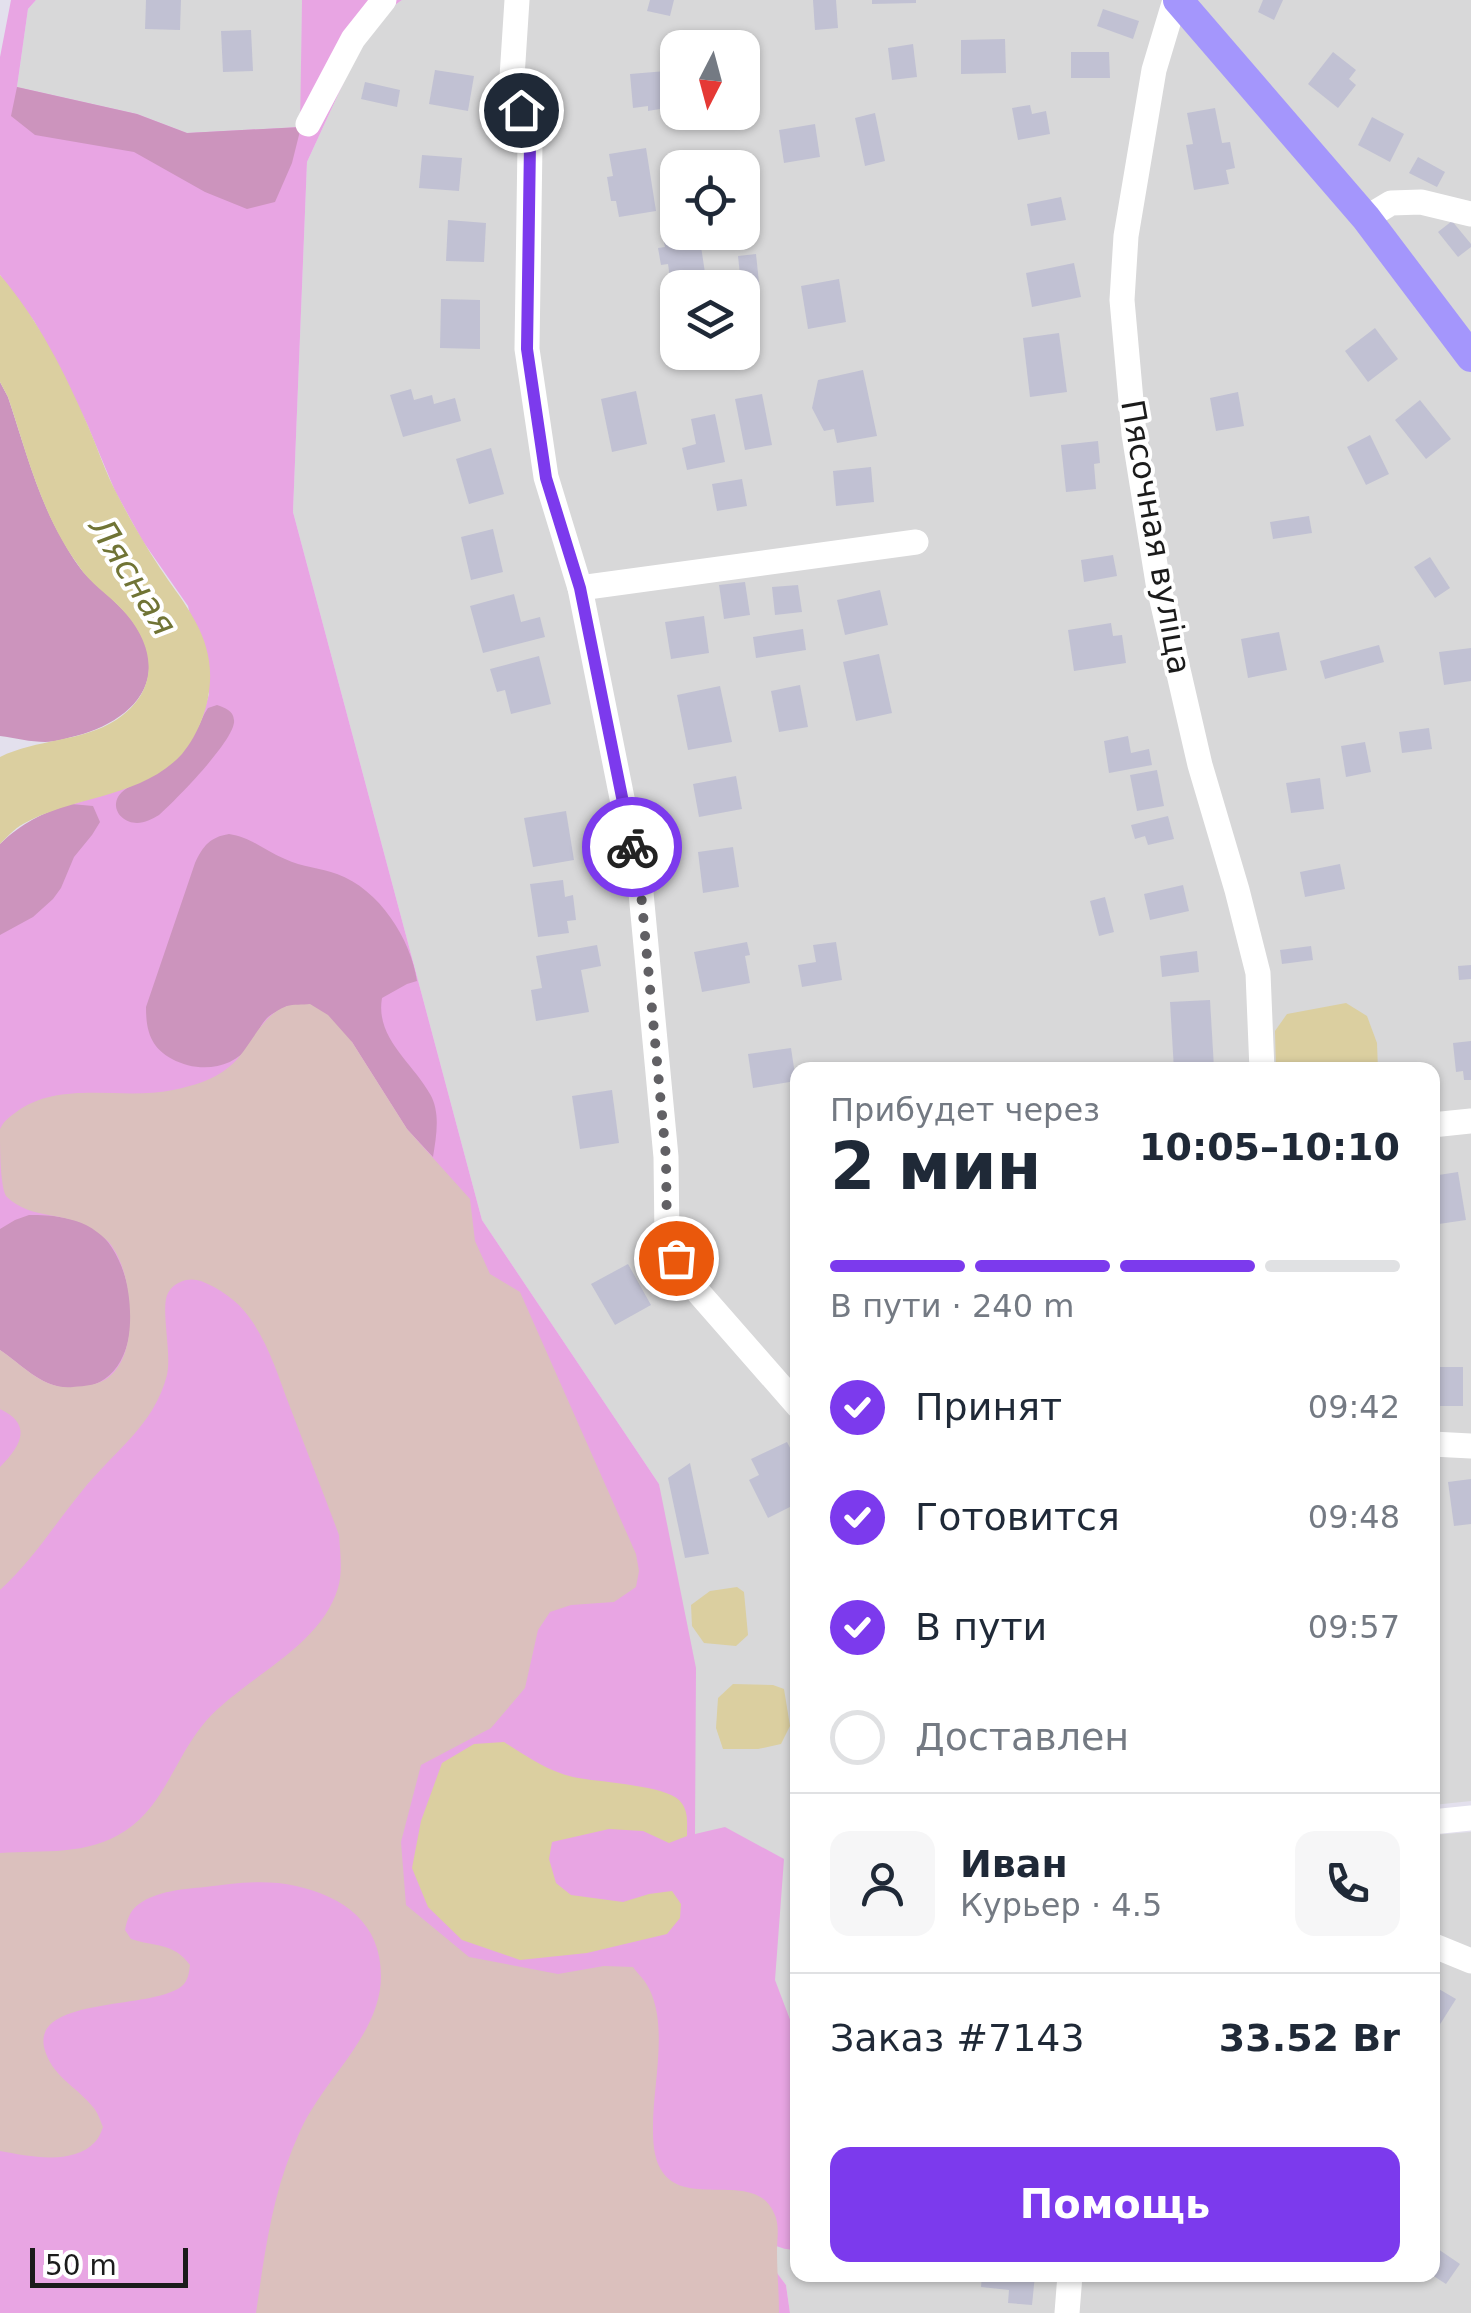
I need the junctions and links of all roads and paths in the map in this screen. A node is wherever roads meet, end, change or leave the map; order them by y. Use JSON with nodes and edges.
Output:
{"nodes":[{"id":1,"x":384,"y":0,"type":"edge"},
{"id":2,"x":517,"y":0,"type":"edge"},
{"id":3,"x":1177,"y":0,"type":"edge"},
{"id":4,"x":308,"y":124,"type":"dead end"},
{"id":5,"x":1471,"y":214,"type":"edge"},
{"id":6,"x":1366,"y":218,"type":"junction"},
{"id":7,"x":1471,"y":358,"type":"edge"},
{"id":8,"x":916,"y":542,"type":"dead end"},
{"id":9,"x":580,"y":588,"type":"junction"},
{"id":10,"x":1262,"y":1062,"type":"edge"},
{"id":11,"x":1471,"y":1121,"type":"edge"},
{"id":12,"x":1440,"y":1124,"type":"edge"},
{"id":13,"x":790,"y":1397,"type":"edge"},
{"id":14,"x":1440,"y":1444,"type":"edge"},
{"id":15,"x":1471,"y":1446,"type":"edge"},
{"id":16,"x":1471,"y":1818,"type":"edge"},
{"id":17,"x":1440,"y":1821,"type":"edge"},
{"id":18,"x":1440,"y":1947,"type":"edge"},
{"id":19,"x":1471,"y":1961,"type":"edge"},
{"id":20,"x":1069,"y":2282,"type":"edge"},
{"id":21,"x":1067,"y":2313,"type":"edge"}],
"edges":[{"from":1,"to":4,"type":"street"},
{"from":2,"to":9,"type":"street"},
{"from":3,"to":6,"type":"main road"},
{"from":3,"to":10,"type":"street","name":"Пясочная вуліца"},
{"from":5,"to":6,"type":"street"},
{"from":6,"to":7,"type":"main road"},
{"from":8,"to":9,"type":"street"},
{"from":9,"to":13,"type":"street"},
{"from":11,"to":12,"type":"street"},
{"from":14,"to":15,"type":"street"},
{"from":16,"to":17,"type":"street"},
{"from":18,"to":19,"type":"street"},
{"from":20,"to":21,"type":"street"}]}
